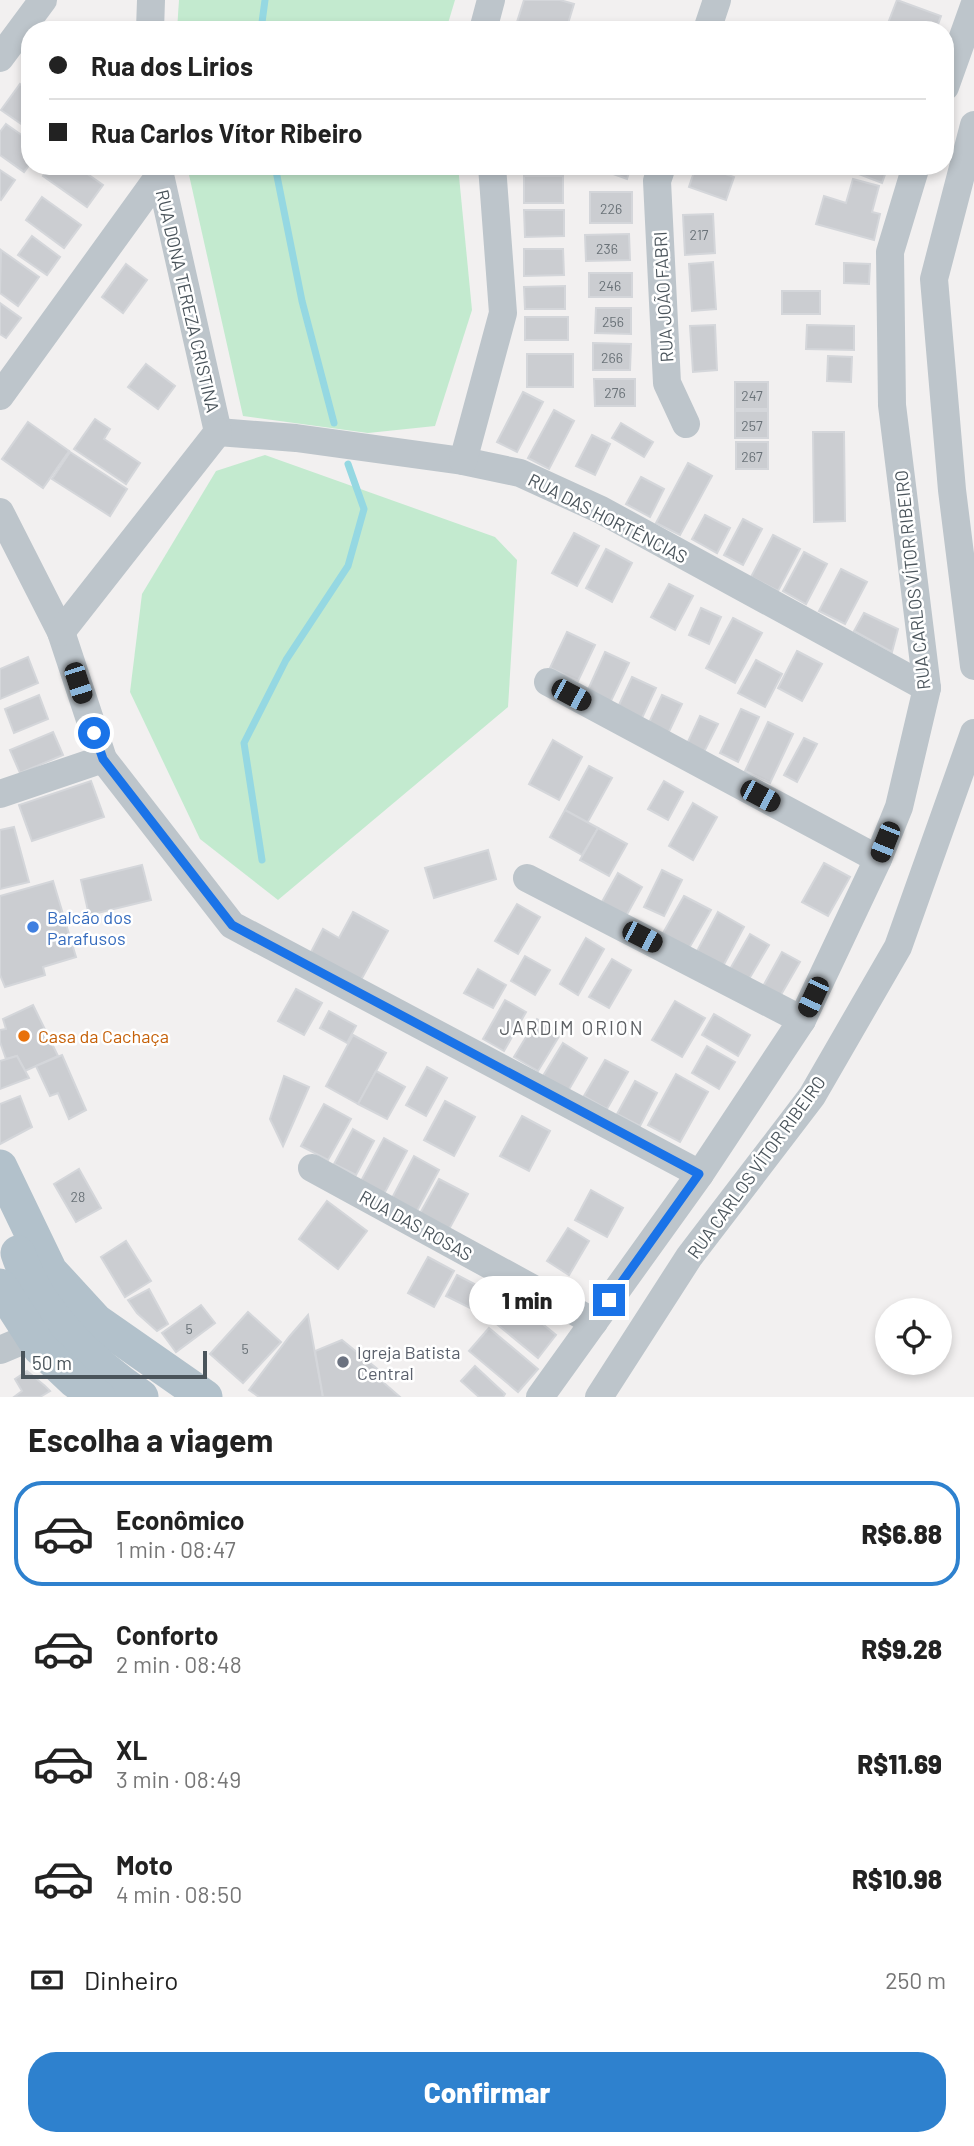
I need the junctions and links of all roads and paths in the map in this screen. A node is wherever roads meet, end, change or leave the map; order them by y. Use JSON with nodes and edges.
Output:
{"nodes":[{"id":1,"x":43,"y":0,"type":"edge"},
{"id":2,"x":152,"y":0,"type":"edge"},
{"id":3,"x":491,"y":0,"type":"edge"},
{"id":4,"x":717,"y":0,"type":"edge"},
{"id":5,"x":974,"y":6,"type":"edge"},
{"id":6,"x":27,"y":21,"type":"edge"},
{"id":7,"x":151,"y":21,"type":"edge"},
{"id":8,"x":485,"y":21,"type":"edge"},
{"id":9,"x":710,"y":21,"type":"edge"},
{"id":10,"x":21,"y":30,"type":"edge"},
{"id":11,"x":0,"y":58,"type":"edge"},
{"id":12,"x":954,"y":62,"type":"edge"},
{"id":13,"x":974,"y":125,"type":"edge"},
{"id":14,"x":156,"y":175,"type":"edge"},
{"id":15,"x":160,"y":175,"type":"edge"},
{"id":16,"x":493,"y":175,"type":"edge"},
{"id":17,"x":659,"y":175,"type":"edge"},
{"id":18,"x":913,"y":175,"type":"edge"},
{"id":19,"x":0,"y":396,"type":"edge"},
{"id":20,"x":686,"y":424,"type":"dead end"},
{"id":21,"x":218,"y":432,"type":"junction"},
{"id":22,"x":463,"y":461,"type":"junction"},
{"id":23,"x":0,"y":512,"type":"edge"},
{"id":24,"x":61,"y":632,"type":"junction"},
{"id":25,"x":974,"y":666,"type":"edge"},
{"id":26,"x":548,"y":682,"type":"dead end"},
{"id":27,"x":927,"y":688,"type":"junction"},
{"id":28,"x":974,"y":733,"type":"edge"},
{"id":29,"x":103,"y":759,"type":"junction"},
{"id":30,"x":0,"y":794,"type":"edge"},
{"id":31,"x":878,"y":859,"type":"junction"},
{"id":32,"x":527,"y":878,"type":"dead end"},
{"id":33,"x":802,"y":1020,"type":"junction"},
{"id":34,"x":0,"y":1167,"type":"edge"},
{"id":35,"x":312,"y":1168,"type":"dead end"},
{"id":36,"x":699,"y":1174,"type":"junction"},
{"id":37,"x":0,"y":1200,"type":"edge"},
{"id":38,"x":0,"y":1286,"type":"edge"},
{"id":39,"x":594,"y":1322,"type":"junction"},
{"id":40,"x":24,"y":1345,"type":"edge"},
{"id":41,"x":102,"y":1385,"type":"edge"},
{"id":42,"x":141,"y":1397,"type":"edge"},
{"id":43,"x":181,"y":1397,"type":"edge"},
{"id":44,"x":205,"y":1397,"type":"edge"},
{"id":45,"x":540,"y":1397,"type":"edge"},
{"id":46,"x":599,"y":1397,"type":"edge"}],
"edges":[{"from":1,"to":6,"type":"street"},
{"from":2,"to":7,"type":"street"},
{"from":3,"to":8,"type":"street"},
{"from":4,"to":9,"type":"street"},
{"from":5,"to":12,"type":"street"},
{"from":10,"to":11,"type":"street"},
{"from":13,"to":25,"type":"street"},
{"from":14,"to":19,"type":"street"},
{"from":15,"to":21,"type":"street","name":"RUA DONA TEREZA CRISTINA"},
{"from":16,"to":22,"type":"street"},
{"from":17,"to":20,"type":"street","name":"RUA JOÃO FABRI"},
{"from":18,"to":27,"type":"street","name":"RUA CARLOS VÍTOR RIBEIRO"},
{"from":21,"to":22,"type":"street","name":"RUA DAS HORTÊNCIAS"},
{"from":21,"to":24,"type":"street","name":"RUA DONA TEREZA CRISTINA"},
{"from":22,"to":27,"type":"street","name":"RUA DAS HORTÊNCIAS"},
{"from":23,"to":24,"type":"street"},
{"from":24,"to":29,"type":"street"},
{"from":26,"to":31,"type":"street"},
{"from":27,"to":31,"type":"street","name":"RUA CARLOS VÍTOR RIBEIRO"},
{"from":28,"to":46,"type":"street","name":"RUA CARLOS VÍTOR RIBEIRO"},
{"from":29,"to":30,"type":"street"},
{"from":29,"to":36,"type":"street"},
{"from":31,"to":33,"type":"street","name":"RUA CARLOS VÍTOR RIBEIRO"},
{"from":32,"to":33,"type":"street"},
{"from":33,"to":36,"type":"street","name":"RUA CARLOS VÍTOR RIBEIRO"},
{"from":34,"to":44,"type":"main road"},
{"from":35,"to":39,"type":"street","name":"RUA DAS ROSAS"},
{"from":36,"to":39,"type":"street","name":"RUA CARLOS VÍTOR RIBEIRO"},
{"from":37,"to":41,"type":"main road"},
{"from":38,"to":40,"type":"main road"},
{"from":39,"to":45,"type":"street","name":"RUA CARLOS VÍTOR RIBEIRO"},
{"from":40,"to":41,"type":"main road"},
{"from":41,"to":42,"type":"main road"},
{"from":41,"to":43,"type":"main road"}]}
